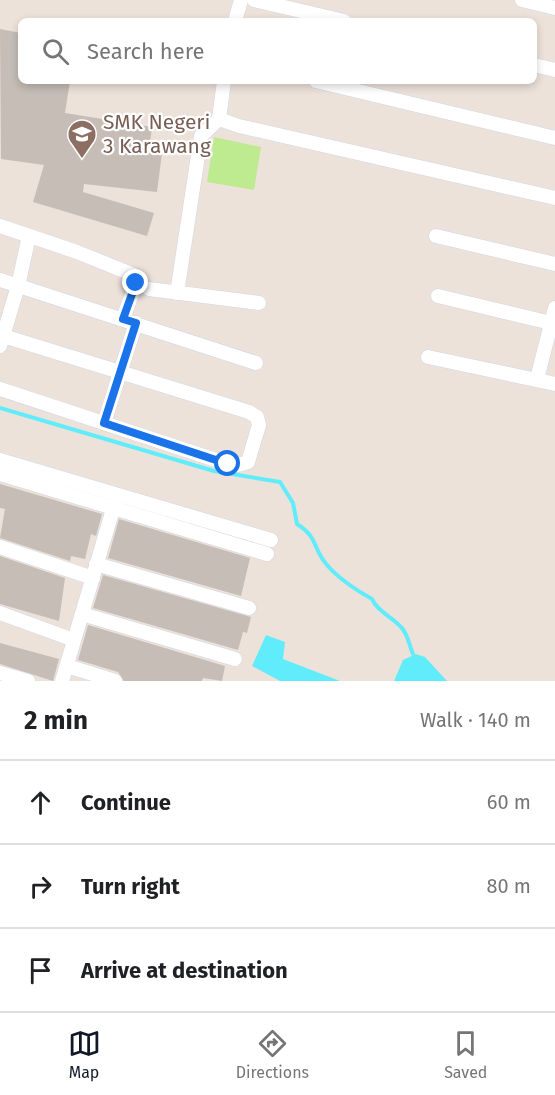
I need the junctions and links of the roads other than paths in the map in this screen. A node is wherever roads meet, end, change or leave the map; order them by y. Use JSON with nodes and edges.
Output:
{"nodes":[{"id":1,"x":241,"y":0,"type":"edge"},
{"id":2,"x":254,"y":0,"type":"edge"},
{"id":3,"x":522,"y":0,"type":"edge"},
{"id":4,"x":555,"y":8,"type":"edge"},
{"id":5,"x":236,"y":18,"type":"edge"},
{"id":6,"x":331,"y":18,"type":"edge"},
{"id":7,"x":537,"y":66,"type":"edge"},
{"id":8,"x":555,"y":70,"type":"edge"},
{"id":9,"x":224,"y":84,"type":"edge"},
{"id":10,"x":329,"y":84,"type":"edge"},
{"id":11,"x":219,"y":119,"type":"junction"},
{"id":12,"x":555,"y":138,"type":"edge"},
{"id":13,"x":555,"y":198,"type":"edge"},
{"id":14,"x":0,"y":226,"type":"edge"},
{"id":15,"x":29,"y":236,"type":"junction"},
{"id":16,"x":436,"y":236,"type":"dead end"},
{"id":17,"x":555,"y":264,"type":"edge"},
{"id":18,"x":0,"y":280,"type":"edge"},
{"id":19,"x":18,"y":286,"type":"junction"},
{"id":20,"x":148,"y":289,"type":"dead end"},
{"id":21,"x":177,"y":293,"type":"junction"},
{"id":22,"x":438,"y":296,"type":"dead end"},
{"id":23,"x":259,"y":303,"type":"dead end"},
{"id":24,"x":555,"y":308,"type":"edge"},
{"id":25,"x":130,"y":321,"type":"junction"},
{"id":26,"x":553,"y":324,"type":"edge"},
{"id":27,"x":1,"y":339,"type":"edge"},
{"id":28,"x":428,"y":357,"type":"dead end"},
{"id":29,"x":256,"y":363,"type":"dead end"},
{"id":30,"x":119,"y":372,"type":"junction"},
{"id":31,"x":537,"y":379,"type":"junction"},
{"id":32,"x":555,"y":384,"type":"edge"},
{"id":33,"x":0,"y":389,"type":"edge"},
{"id":34,"x":104,"y":423,"type":"junction"},
{"id":35,"x":0,"y":460,"type":"edge"},
{"id":36,"x":0,"y":474,"type":"edge"},
{"id":37,"x":115,"y":501,"type":"junction"},
{"id":38,"x":272,"y":540,"type":"dead end"},
{"id":39,"x":0,"y":548,"type":"edge"},
{"id":40,"x":267,"y":554,"type":"dead end"},
{"id":41,"x":94,"y":571,"type":"junction"},
{"id":42,"x":249,"y":608,"type":"dead end"},
{"id":43,"x":0,"y":613,"type":"edge"},
{"id":44,"x":82,"y":614,"type":"junction"},
{"id":45,"x":74,"y":640,"type":"junction"},
{"id":46,"x":235,"y":659,"type":"dead end"},
{"id":47,"x":67,"y":666,"type":"junction"},
{"id":48,"x":0,"y":673,"type":"edge"},
{"id":49,"x":28,"y":681,"type":"edge"},
{"id":50,"x":62,"y":681,"type":"edge"},
{"id":51,"x":115,"y":681,"type":"edge"}],
"edges":[{"from":1,"to":5,"type":"street"},
{"from":2,"to":6,"type":"street"},
{"from":3,"to":4,"type":"street"},
{"from":7,"to":8,"type":"street"},
{"from":9,"to":11,"type":"street"},
{"from":10,"to":12,"type":"street"},
{"from":11,"to":13,"type":"street"},
{"from":11,"to":21,"type":"street"},
{"from":14,"to":15,"type":"street"},
{"from":15,"to":19,"type":"street"},
{"from":15,"to":25,"type":"street"},
{"from":16,"to":17,"type":"street"},
{"from":18,"to":19,"type":"street"},
{"from":19,"to":25,"type":"street"},
{"from":19,"to":27,"type":"street"},
{"from":20,"to":21,"type":"street"},
{"from":21,"to":23,"type":"street"},
{"from":22,"to":26,"type":"street"},
{"from":24,"to":26,"type":"street"},
{"from":25,"to":29,"type":"street"},
{"from":25,"to":30,"type":"street"},
{"from":26,"to":31,"type":"street"},
{"from":27,"to":30,"type":"street"},
{"from":28,"to":31,"type":"street"},
{"from":30,"to":34,"type":"street"},
{"from":30,"to":34,"type":"street"},
{"from":31,"to":32,"type":"street"},
{"from":33,"to":34,"type":"street"},
{"from":35,"to":37,"type":"street"},
{"from":36,"to":37,"type":"street"},
{"from":37,"to":38,"type":"street"},
{"from":37,"to":40,"type":"street"},
{"from":37,"to":41,"type":"street"},
{"from":39,"to":41,"type":"street"},
{"from":41,"to":42,"type":"street"},
{"from":41,"to":44,"type":"street"},
{"from":43,"to":45,"type":"street"},
{"from":44,"to":45,"type":"street"},
{"from":44,"to":46,"type":"street"},
{"from":45,"to":47,"type":"street"},
{"from":47,"to":50,"type":"street"},
{"from":47,"to":51,"type":"street"},
{"from":48,"to":49,"type":"street"}]}
